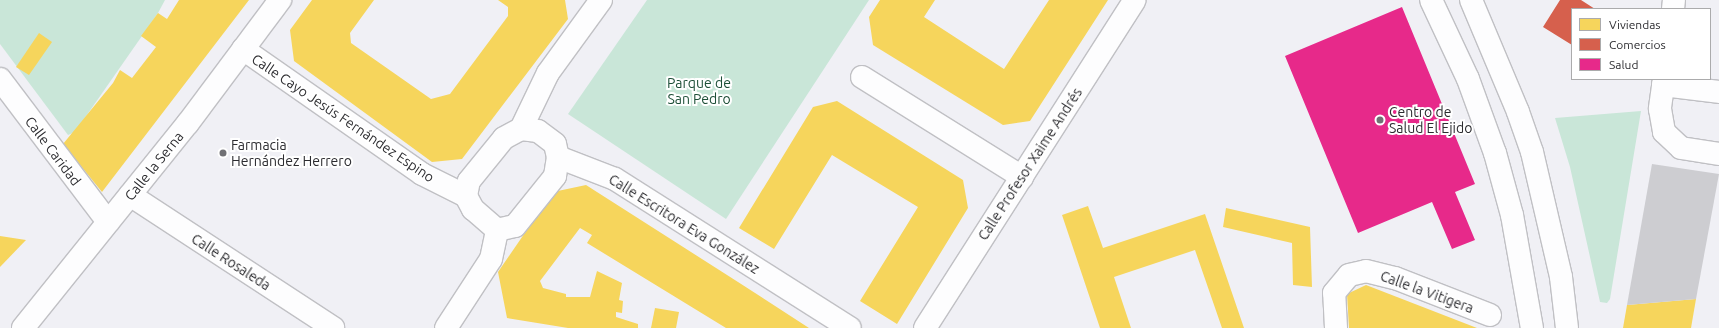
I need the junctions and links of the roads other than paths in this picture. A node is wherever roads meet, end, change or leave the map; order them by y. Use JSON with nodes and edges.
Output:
{"nodes":[{"id":1,"x":280,"y":0,"type":"edge"},
{"id":2,"x":601,"y":0,"type":"edge"},
{"id":3,"x":1135,"y":0,"type":"edge"},
{"id":4,"x":1431,"y":0,"type":"edge"},
{"id":5,"x":1471,"y":0,"type":"edge"},
{"id":6,"x":243,"y":49,"type":"junction"},
{"id":7,"x":862,"y":77,"type":"dead end"},
{"id":8,"x":0,"y":79,"type":"edge"},
{"id":9,"x":1663,"y":82,"type":"edge"},
{"id":10,"x":1719,"y":92,"type":"edge"},
{"id":11,"x":521,"y":129,"type":"junction"},
{"id":12,"x":1719,"y":154,"type":"edge"},
{"id":13,"x":558,"y":157,"type":"junction"},
{"id":14,"x":1022,"y":177,"type":"junction"},
{"id":15,"x":130,"y":196,"type":"junction"},
{"id":16,"x":466,"y":196,"type":"junction"},
{"id":17,"x":108,"y":222,"type":"junction"},
{"id":18,"x":497,"y":230,"type":"junction"},
{"id":19,"x":1490,"y":315,"type":"dead end"},
{"id":20,"x":23,"y":328,"type":"edge"},
{"id":21,"x":333,"y":328,"type":"edge"},
{"id":22,"x":446,"y":328,"type":"edge"},
{"id":23,"x":850,"y":328,"type":"edge"},
{"id":24,"x":925,"y":328,"type":"edge"},
{"id":25,"x":1336,"y":328,"type":"edge"},
{"id":26,"x":1532,"y":328,"type":"edge"},
{"id":27,"x":1567,"y":328,"type":"edge"}],
"edges":[{"from":1,"to":6,"type":"street","name":"Calle la Serna"},
{"from":2,"to":11,"type":"street"},
{"from":3,"to":14,"type":"street","name":"Calle Profesor Xaime Andrés"},
{"from":4,"to":26,"type":"street"},
{"from":5,"to":27,"type":"street"},
{"from":6,"to":15,"type":"street","name":"Calle la Serna"},
{"from":6,"to":16,"type":"street","name":"Calle Cayo Jesús Fernández Espino"},
{"from":7,"to":14,"type":"street"},
{"from":8,"to":17,"type":"street","name":"Calle Caridad"},
{"from":9,"to":10,"type":"street"},
{"from":9,"to":12,"type":"street"},
{"from":11,"to":13,"type":"street"},
{"from":11,"to":16,"type":"street"},
{"from":13,"to":18,"type":"street"},
{"from":13,"to":23,"type":"street","name":"Calle Escritora Eva González"},
{"from":14,"to":24,"type":"street","name":"Calle Profesor Xaime Andrés"},
{"from":15,"to":17,"type":"street","name":"Calle la Serna"},
{"from":15,"to":21,"type":"street","name":"Calle Rosaleda"},
{"from":16,"to":18,"type":"street","name":"Calle Cayo Jesús Fernández Espino"},
{"from":17,"to":20,"type":"street","name":"Calle la Serna"},
{"from":18,"to":22,"type":"street"},
{"from":19,"to":25,"type":"street","name":"Calle la Vitigera"}]}
